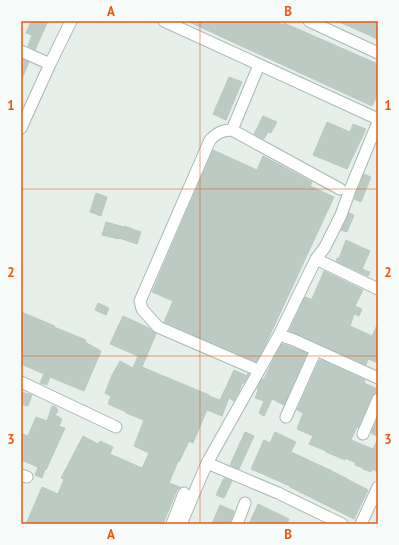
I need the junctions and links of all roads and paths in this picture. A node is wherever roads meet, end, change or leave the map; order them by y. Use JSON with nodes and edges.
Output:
{"nodes":[{"id":1,"x":71,"y":21,"type":"edge"},
{"id":2,"x":164,"y":21,"type":"edge"},
{"id":3,"x":309,"y":21,"type":"edge"},
{"id":4,"x":21,"y":51,"type":"edge"},
{"id":5,"x":378,"y":53,"type":"edge"},
{"id":6,"x":50,"y":64,"type":"junction"},
{"id":7,"x":259,"y":65,"type":"junction"},
{"id":8,"x":378,"y":121,"type":"edge"},
{"id":9,"x":21,"y":128,"type":"edge"},
{"id":10,"x":232,"y":130,"type":"junction"},
{"id":11,"x":340,"y":189,"type":"dead end"},
{"id":12,"x":316,"y":259,"type":"junction"},
{"id":13,"x":378,"y":289,"type":"edge"},
{"id":14,"x":279,"y":335,"type":"junction"},
{"id":15,"x":316,"y":350,"type":"junction"},
{"id":16,"x":253,"y":368,"type":"dead end"},
{"id":17,"x":378,"y":378,"type":"edge"},
{"id":18,"x":21,"y":382,"type":"edge"},
{"id":19,"x":378,"y":399,"type":"edge"},
{"id":20,"x":286,"y":417,"type":"dead end"},
{"id":21,"x":116,"y":428,"type":"dead end"},
{"id":22,"x":363,"y":434,"type":"dead end"},
{"id":23,"x":207,"y":463,"type":"junction"},
{"id":24,"x":378,"y":487,"type":"edge"},
{"id":25,"x":184,"y":493,"type":"dead end"},
{"id":26,"x":245,"y":503,"type":"dead end"},
{"id":27,"x":172,"y":524,"type":"edge"},
{"id":28,"x":181,"y":524,"type":"edge"},
{"id":29,"x":237,"y":524,"type":"edge"},
{"id":30,"x":342,"y":524,"type":"edge"},
{"id":31,"x":361,"y":524,"type":"edge"}],
"edges":[{"from":1,"to":6,"type":"street"},
{"from":2,"to":7,"type":"street"},
{"from":3,"to":5,"type":"street"},
{"from":4,"to":6,"type":"street"},
{"from":6,"to":9,"type":"street"},
{"from":7,"to":8,"type":"street"},
{"from":7,"to":10,"type":"street"},
{"from":8,"to":12,"type":"street"},
{"from":10,"to":11,"type":"street"},
{"from":10,"to":16,"type":"street"},
{"from":12,"to":13,"type":"street"},
{"from":12,"to":14,"type":"street"},
{"from":14,"to":15,"type":"street"},
{"from":14,"to":23,"type":"street"},
{"from":15,"to":17,"type":"street"},
{"from":15,"to":20,"type":"street"},
{"from":18,"to":21,"type":"street"},
{"from":19,"to":22,"type":"street"},
{"from":23,"to":28,"type":"street"},
{"from":23,"to":30,"type":"street"},
{"from":24,"to":31,"type":"street"},
{"from":25,"to":27,"type":"street"},
{"from":26,"to":29,"type":"street"}]}
